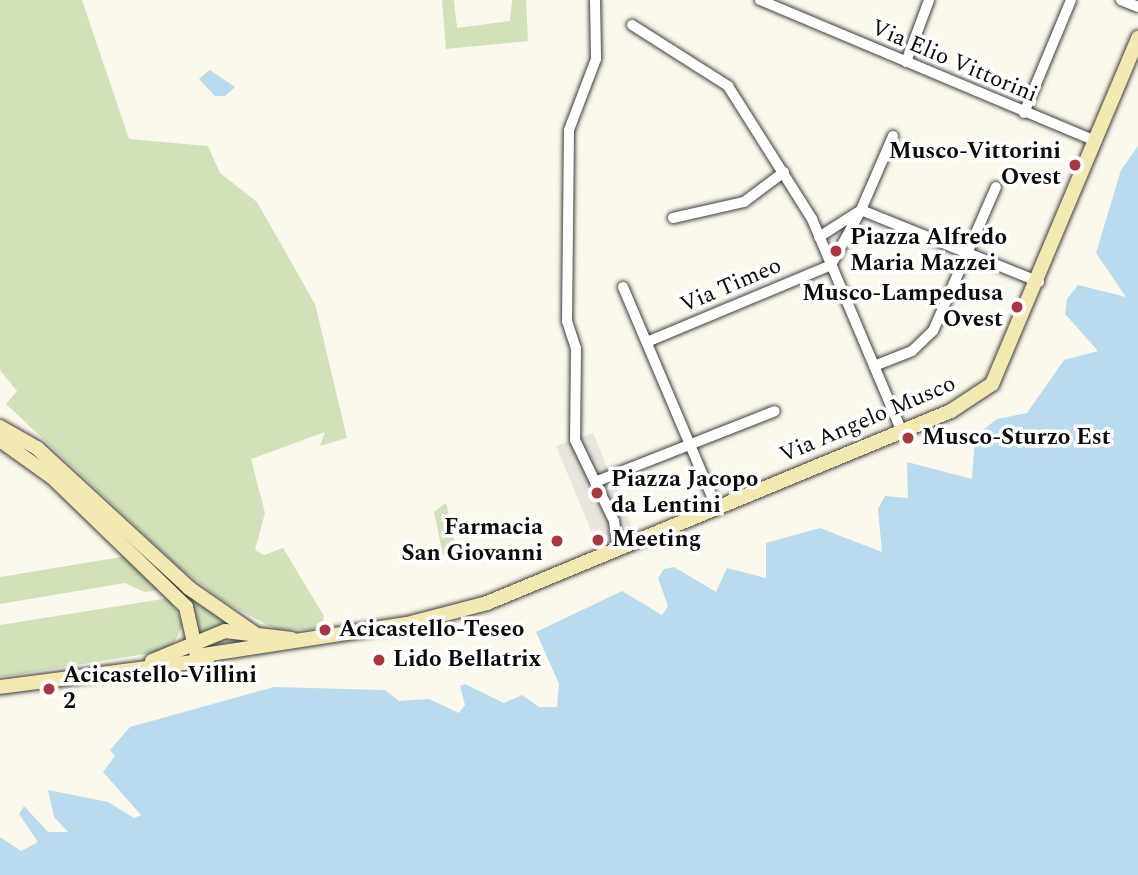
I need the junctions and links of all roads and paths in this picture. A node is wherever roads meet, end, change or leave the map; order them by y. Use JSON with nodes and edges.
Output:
{"nodes":[{"id":1,"x":595,"y":0,"type":"edge"},
{"id":2,"x":760,"y":0,"type":"edge"},
{"id":3,"x":929,"y":0,"type":"edge"},
{"id":4,"x":1071,"y":0,"type":"edge"},
{"id":5,"x":1121,"y":0,"type":"edge"},
{"id":6,"x":1138,"y":7,"type":"edge"},
{"id":7,"x":632,"y":25,"type":"dead end"},
{"id":8,"x":1138,"y":38,"type":"edge"},
{"id":9,"x":906,"y":62,"type":"junction"},
{"id":10,"x":1024,"y":113,"type":"junction"},
{"id":11,"x":893,"y":136,"type":"dead end"},
{"id":12,"x":1095,"y":141,"type":"junction"},
{"id":13,"x":784,"y":172,"type":"junction"},
{"id":14,"x":996,"y":187,"type":"dead end"},
{"id":15,"x":861,"y":210,"type":"junction"},
{"id":16,"x":673,"y":218,"type":"dead end"},
{"id":17,"x":820,"y":237,"type":"junction"},
{"id":18,"x":967,"y":253,"type":"junction"},
{"id":19,"x":831,"y":265,"type":"junction"},
{"id":20,"x":1040,"y":283,"type":"junction"},
{"id":21,"x":624,"y":287,"type":"dead end"},
{"id":22,"x":646,"y":342,"type":"junction"},
{"id":23,"x":874,"y":366,"type":"junction"},
{"id":24,"x":775,"y":411,"type":"dead end"},
{"id":25,"x":0,"y":427,"type":"edge"},
{"id":26,"x":902,"y":432,"type":"junction"},
{"id":27,"x":0,"y":440,"type":"edge"},
{"id":28,"x":690,"y":445,"type":"junction"},
{"id":29,"x":595,"y":482,"type":"junction"},
{"id":30,"x":717,"y":508,"type":"junction"},
{"id":31,"x":624,"y":547,"type":"junction"},
{"id":32,"x":254,"y":633,"type":"junction"},
{"id":33,"x":330,"y":637,"type":"junction"},
{"id":34,"x":184,"y":648,"type":"junction"},
{"id":35,"x":225,"y":655,"type":"junction"},
{"id":36,"x":130,"y":668,"type":"junction"},
{"id":37,"x":0,"y":687,"type":"edge"}],
"edges":[{"from":1,"to":29,"type":"street"},
{"from":2,"to":9,"type":"street","name":"Via Elio Vittorini"},
{"from":3,"to":9,"type":"street"},
{"from":4,"to":10,"type":"street"},
{"from":5,"to":6,"type":"street"},
{"from":7,"to":13,"type":"street"},
{"from":8,"to":12,"type":"main road","name":"Via Angelo Musco"},
{"from":9,"to":10,"type":"street","name":"Via Elio Vittorini"},
{"from":10,"to":12,"type":"street","name":"Via Elio Vittorini"},
{"from":11,"to":15,"type":"street"},
{"from":12,"to":20,"type":"main road","name":"Via Angelo Musco"},
{"from":13,"to":16,"type":"street"},
{"from":13,"to":17,"type":"street"},
{"from":14,"to":18,"type":"street"},
{"from":15,"to":17,"type":"street"},
{"from":15,"to":18,"type":"street"},
{"from":15,"to":19,"type":"street"},
{"from":17,"to":19,"type":"street"},
{"from":18,"to":20,"type":"street"},
{"from":18,"to":23,"type":"street"},
{"from":19,"to":22,"type":"street","name":"Via Timeo"},
{"from":19,"to":23,"type":"street"},
{"from":20,"to":26,"type":"main road","name":"Via Angelo Musco"},
{"from":21,"to":22,"type":"street"},
{"from":22,"to":28,"type":"street"},
{"from":23,"to":26,"type":"street"},
{"from":24,"to":28,"type":"street"},
{"from":25,"to":32,"type":"main road"},
{"from":26,"to":30,"type":"main road","name":"Via Angelo Musco"},
{"from":27,"to":34,"type":"main road"},
{"from":28,"to":29,"type":"street"},
{"from":28,"to":30,"type":"street"},
{"from":29,"to":31,"type":"street"},
{"from":30,"to":31,"type":"main road","name":"Via Angelo Musco"},
{"from":31,"to":33,"type":"main road","name":"Via Angelo Musco"},
{"from":32,"to":33,"type":"main road"},
{"from":32,"to":34,"type":"main road"},
{"from":32,"to":35,"type":"main road"},
{"from":33,"to":35,"type":"main road"},
{"from":34,"to":35,"type":"main road"},
{"from":34,"to":36,"type":"main road"},
{"from":35,"to":36,"type":"main road"},
{"from":36,"to":37,"type":"main road"}]}
